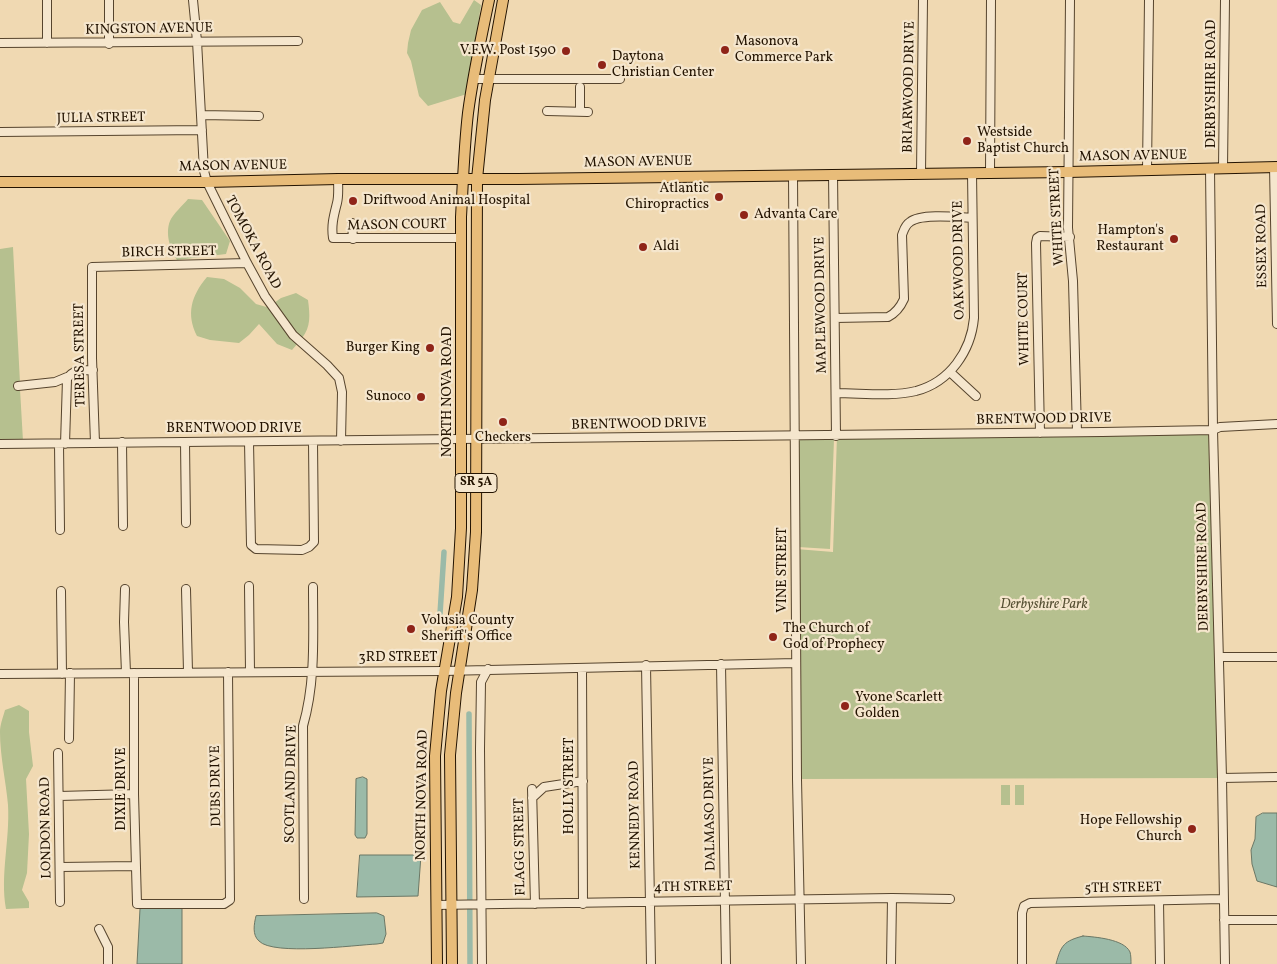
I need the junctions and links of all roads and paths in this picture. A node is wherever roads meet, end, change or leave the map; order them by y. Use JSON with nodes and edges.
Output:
{"nodes":[{"id":1,"x":47,"y":0,"type":"edge"},
{"id":2,"x":109,"y":0,"type":"edge"},
{"id":3,"x":193,"y":0,"type":"edge"},
{"id":4,"x":489,"y":0,"type":"edge"},
{"id":5,"x":503,"y":0,"type":"edge"},
{"id":6,"x":923,"y":0,"type":"edge"},
{"id":7,"x":991,"y":0,"type":"edge"},
{"id":8,"x":1070,"y":0,"type":"edge"},
{"id":9,"x":1149,"y":0,"type":"edge"},
{"id":10,"x":1225,"y":0,"type":"edge"},
{"id":11,"x":197,"y":41,"type":"junction"},
{"id":12,"x":298,"y":41,"type":"dead end"},
{"id":13,"x":0,"y":43,"type":"edge"},
{"id":14,"x":48,"y":43,"type":"junction"},
{"id":15,"x":109,"y":44,"type":"junction"},
{"id":16,"x":473,"y":79,"type":"junction"},
{"id":17,"x":488,"y":79,"type":"junction"},
{"id":18,"x":620,"y":79,"type":"dead end"},
{"id":19,"x":580,"y":86,"type":"dead end"},
{"id":20,"x":547,"y":111,"type":"dead end"},
{"id":21,"x":201,"y":115,"type":"junction"},
{"id":22,"x":259,"y":116,"type":"dead end"},
{"id":23,"x":202,"y":130,"type":"junction"},
{"id":24,"x":0,"y":132,"type":"edge"},
{"id":25,"x":1276,"y":167,"type":"edge"},
{"id":26,"x":1223,"y":168,"type":"junction"},
{"id":27,"x":1210,"y":169,"type":"junction"},
{"id":28,"x":1146,"y":171,"type":"junction"},
{"id":29,"x":1068,"y":172,"type":"junction"},
{"id":30,"x":921,"y":173,"type":"junction"},
{"id":31,"x":972,"y":173,"type":"junction"},
{"id":32,"x":990,"y":173,"type":"junction"},
{"id":33,"x":832,"y":174,"type":"junction"},
{"id":34,"x":793,"y":175,"type":"junction"},
{"id":35,"x":338,"y":179,"type":"junction"},
{"id":36,"x":463,"y":179,"type":"junction"},
{"id":37,"x":477,"y":179,"type":"junction"},
{"id":38,"x":0,"y":182,"type":"edge"},
{"id":39,"x":207,"y":182,"type":"junction"},
{"id":40,"x":972,"y":218,"type":"junction"},
{"id":41,"x":352,"y":223,"type":"dead end"},
{"id":42,"x":1070,"y":237,"type":"junction"},
{"id":43,"x":461,"y":238,"type":"junction"},
{"id":44,"x":353,"y":239,"type":"junction"},
{"id":45,"x":246,"y":263,"type":"junction"},
{"id":46,"x":92,"y":267,"type":"joint"},
{"id":47,"x":835,"y":318,"type":"junction"},
{"id":48,"x":1277,"y":324,"type":"edge"},
{"id":49,"x":462,"y":331,"type":"junction"},
{"id":50,"x":476,"y":357,"type":"junction"},
{"id":51,"x":92,"y":370,"type":"junction"},
{"id":52,"x":950,"y":372,"type":"junction"},
{"id":53,"x":67,"y":377,"type":"junction"},
{"id":54,"x":18,"y":386,"type":"dead end"},
{"id":55,"x":836,"y":393,"type":"junction"},
{"id":56,"x":976,"y":396,"type":"dead end"},
{"id":57,"x":1277,"y":424,"type":"edge"},
{"id":58,"x":1213,"y":430,"type":"junction"},
{"id":59,"x":1077,"y":432,"type":"junction"},
{"id":60,"x":1040,"y":433,"type":"junction"},
{"id":61,"x":794,"y":436,"type":"junction"},
{"id":62,"x":836,"y":436,"type":"junction"},
{"id":63,"x":476,"y":439,"type":"junction"},
{"id":64,"x":462,"y":440,"type":"junction"},
{"id":65,"x":341,"y":441,"type":"junction"},
{"id":66,"x":122,"y":442,"type":"junction"},
{"id":67,"x":185,"y":442,"type":"junction"},
{"id":68,"x":249,"y":442,"type":"junction"},
{"id":69,"x":313,"y":442,"type":"junction"},
{"id":70,"x":95,"y":443,"type":"junction"},
{"id":71,"x":0,"y":444,"type":"edge"},
{"id":72,"x":62,"y":444,"type":"junction"},
{"id":73,"x":186,"y":523,"type":"dead end"},
{"id":74,"x":123,"y":526,"type":"dead end"},
{"id":75,"x":60,"y":530,"type":"dead end"},
{"id":76,"x":249,"y":586,"type":"dead end"},
{"id":77,"x":313,"y":587,"type":"dead end"},
{"id":78,"x":125,"y":589,"type":"dead end"},
{"id":79,"x":186,"y":589,"type":"dead end"},
{"id":80,"x":61,"y":591,"type":"dead end"},
{"id":81,"x":1218,"y":657,"type":"junction"},
{"id":82,"x":1277,"y":657,"type":"edge"},
{"id":83,"x":796,"y":663,"type":"junction"},
{"id":84,"x":721,"y":664,"type":"junction"},
{"id":85,"x":646,"y":665,"type":"junction"},
{"id":86,"x":582,"y":668,"type":"junction"},
{"id":87,"x":488,"y":669,"type":"junction"},
{"id":88,"x":460,"y":670,"type":"junction"},
{"id":89,"x":471,"y":670,"type":"junction"},
{"id":90,"x":313,"y":671,"type":"junction"},
{"id":91,"x":444,"y":671,"type":"junction"},
{"id":92,"x":188,"y":672,"type":"junction"},
{"id":93,"x":228,"y":672,"type":"junction"},
{"id":94,"x":250,"y":672,"type":"junction"},
{"id":95,"x":66,"y":673,"type":"junction"},
{"id":96,"x":126,"y":673,"type":"junction"},
{"id":97,"x":134,"y":673,"type":"junction"},
{"id":98,"x":0,"y":674,"type":"edge"},
{"id":99,"x":481,"y":682,"type":"junction"},
{"id":100,"x":69,"y":739,"type":"dead end"},
{"id":101,"x":58,"y":753,"type":"dead end"},
{"id":102,"x":1277,"y":777,"type":"edge"},
{"id":103,"x":1222,"y":778,"type":"junction"},
{"id":104,"x":582,"y":781,"type":"junction"},
{"id":105,"x":532,"y":789,"type":"dead end"},
{"id":106,"x":134,"y":794,"type":"junction"},
{"id":107,"x":59,"y":796,"type":"junction"},
{"id":108,"x":532,"y":798,"type":"junction"},
{"id":109,"x":135,"y":866,"type":"junction"},
{"id":110,"x":60,"y":867,"type":"junction"},
{"id":111,"x":892,"y":898,"type":"junction"},
{"id":112,"x":304,"y":899,"type":"dead end"},
{"id":113,"x":800,"y":899,"type":"junction"},
{"id":114,"x":950,"y":899,"type":"dead end"},
{"id":115,"x":1223,"y":899,"type":"junction"},
{"id":116,"x":726,"y":900,"type":"junction"},
{"id":117,"x":650,"y":901,"type":"junction"},
{"id":118,"x":1159,"y":901,"type":"junction"},
{"id":119,"x":60,"y":902,"type":"dead end"},
{"id":120,"x":137,"y":904,"type":"joint"},
{"id":121,"x":482,"y":904,"type":"junction"},
{"id":122,"x":535,"y":904,"type":"junction"},
{"id":123,"x":583,"y":904,"type":"junction"},
{"id":124,"x":436,"y":905,"type":"junction"},
{"id":125,"x":454,"y":905,"type":"junction"},
{"id":126,"x":1224,"y":920,"type":"junction"},
{"id":127,"x":1277,"y":920,"type":"edge"},
{"id":128,"x":99,"y":929,"type":"dead end"},
{"id":129,"x":108,"y":964,"type":"edge"},
{"id":130,"x":437,"y":964,"type":"edge"},
{"id":131,"x":452,"y":964,"type":"edge"},
{"id":132,"x":482,"y":964,"type":"edge"},
{"id":133,"x":651,"y":964,"type":"edge"},
{"id":134,"x":726,"y":964,"type":"edge"},
{"id":135,"x":800,"y":964,"type":"edge"},
{"id":136,"x":891,"y":964,"type":"edge"},
{"id":137,"x":1022,"y":964,"type":"edge"},
{"id":138,"x":1160,"y":964,"type":"edge"},
{"id":139,"x":1225,"y":964,"type":"edge"}],
"edges":[{"from":1,"to":14,"type":"street"},
{"from":2,"to":15,"type":"street"},
{"from":3,"to":11,"type":"street","name":"TOMOKA ROAD"},
{"from":4,"to":16,"type":"main road","name":"NORTH NOVA ROAD","number":"SR 5A"},
{"from":5,"to":17,"type":"main road","name":"NORTH NOVA ROAD","number":"SR 5A"},
{"from":6,"to":30,"type":"street","name":"BRIARWOOD DRIVE"},
{"from":7,"to":32,"type":"street"},
{"from":8,"to":29,"type":"street","name":"WHITE STREET"},
{"from":9,"to":28,"type":"street"},
{"from":10,"to":26,"type":"street","name":"DERBYSHIRE ROAD"},
{"from":11,"to":12,"type":"street","name":"KINGSTON AVENUE"},
{"from":11,"to":15,"type":"street","name":"KINGSTON AVENUE"},
{"from":11,"to":21,"type":"street","name":"TOMOKA ROAD"},
{"from":13,"to":14,"type":"street","name":"KINGSTON AVENUE"},
{"from":14,"to":15,"type":"street","name":"KINGSTON AVENUE"},
{"from":16,"to":17,"type":"street"},
{"from":16,"to":36,"type":"main road","name":"NORTH NOVA ROAD","number":"SR 5A"},
{"from":17,"to":18,"type":"street"},
{"from":17,"to":37,"type":"main road","name":"NORTH NOVA ROAD","number":"SR 5A"},
{"from":19,"to":20,"type":"street"},
{"from":21,"to":22,"type":"street"},
{"from":21,"to":23,"type":"street","name":"TOMOKA ROAD"},
{"from":23,"to":24,"type":"street","name":"JULIA STREET"},
{"from":23,"to":39,"type":"street","name":"TOMOKA ROAD"},
{"from":25,"to":26,"type":"main road","name":"MASON AVENUE"},
{"from":25,"to":48,"type":"street","name":"ESSEX ROAD"},
{"from":26,"to":27,"type":"main road","name":"MASON AVENUE"},
{"from":27,"to":28,"type":"main road","name":"MASON AVENUE"},
{"from":27,"to":58,"type":"street","name":"DERBYSHIRE ROAD"},
{"from":28,"to":29,"type":"main road","name":"MASON AVENUE"},
{"from":29,"to":32,"type":"main road","name":"MASON AVENUE"},
{"from":29,"to":42,"type":"street","name":"WHITE STREET"},
{"from":30,"to":31,"type":"main road","name":"MASON AVENUE"},
{"from":30,"to":33,"type":"main road","name":"MASON AVENUE"},
{"from":31,"to":32,"type":"main road","name":"MASON AVENUE"},
{"from":31,"to":40,"type":"street","name":"OAKWOOD DRIVE"},
{"from":33,"to":34,"type":"main road","name":"MASON AVENUE"},
{"from":33,"to":47,"type":"street","name":"MAPLEWOOD DRIVE"},
{"from":34,"to":37,"type":"main road","name":"MASON AVENUE"},
{"from":34,"to":61,"type":"street","name":"VINE STREET"},
{"from":35,"to":36,"type":"main road","name":"MASON AVENUE"},
{"from":35,"to":39,"type":"main road","name":"MASON AVENUE"},
{"from":35,"to":44,"type":"street","name":"MASON COURT"},
{"from":36,"to":37,"type":"main road","name":"MASON AVENUE"},
{"from":36,"to":43,"type":"main road","name":"NORTH NOVA ROAD","number":"SR 5A"},
{"from":37,"to":50,"type":"main road","name":"NORTH NOVA ROAD","number":"SR 5A"},
{"from":38,"to":39,"type":"main road","name":"MASON AVENUE"},
{"from":39,"to":45,"type":"street","name":"TOMOKA ROAD"},
{"from":40,"to":47,"type":"street"},
{"from":40,"to":52,"type":"street","name":"OAKWOOD DRIVE"},
{"from":41,"to":44,"type":"street"},
{"from":42,"to":59,"type":"street","name":"WHITE STREET"},
{"from":42,"to":60,"type":"street","name":"WHITE COURT"},
{"from":43,"to":44,"type":"street","name":"MASON COURT"},
{"from":43,"to":49,"type":"main road","name":"NORTH NOVA ROAD","number":"SR 5A"},
{"from":45,"to":46,"type":"street","name":"BIRCH STREET"},
{"from":45,"to":65,"type":"street","name":"TOMOKA ROAD"},
{"from":46,"to":51,"type":"street","name":"TERESA STREET"},
{"from":47,"to":55,"type":"street","name":"MAPLEWOOD DRIVE"},
{"from":49,"to":50,"type":"main road"},
{"from":49,"to":64,"type":"main road","name":"NORTH NOVA ROAD","number":"SR 5A"},
{"from":50,"to":63,"type":"main road","name":"NORTH NOVA ROAD","number":"SR 5A"},
{"from":51,"to":53,"type":"street"},
{"from":51,"to":70,"type":"street","name":"TERESA STREET"},
{"from":52,"to":55,"type":"street","name":"OAKWOOD DRIVE"},
{"from":52,"to":56,"type":"street"},
{"from":53,"to":54,"type":"street"},
{"from":53,"to":72,"type":"street"},
{"from":55,"to":62,"type":"street","name":"MAPLEWOOD DRIVE"},
{"from":57,"to":58,"type":"street","name":"BRENTWOOD DRIVE"},
{"from":58,"to":59,"type":"street","name":"BRENTWOOD DRIVE"},
{"from":58,"to":81,"type":"street","name":"DERBYSHIRE ROAD"},
{"from":59,"to":60,"type":"street","name":"BRENTWOOD DRIVE"},
{"from":60,"to":62,"type":"street","name":"BRENTWOOD DRIVE"},
{"from":61,"to":62,"type":"street","name":"BRENTWOOD DRIVE"},
{"from":61,"to":63,"type":"street","name":"BRENTWOOD DRIVE"},
{"from":61,"to":83,"type":"street","name":"VINE STREET"},
{"from":63,"to":64,"type":"street","name":"BRENTWOOD DRIVE"},
{"from":63,"to":88,"type":"main road","name":"NORTH NOVA ROAD","number":"SR 5A"},
{"from":64,"to":65,"type":"street","name":"BRENTWOOD DRIVE"},
{"from":64,"to":91,"type":"main road","name":"NORTH NOVA ROAD","number":"SR 5A"},
{"from":65,"to":69,"type":"street","name":"BRENTWOOD DRIVE"},
{"from":66,"to":67,"type":"street","name":"BRENTWOOD DRIVE"},
{"from":66,"to":70,"type":"street","name":"BRENTWOOD DRIVE"},
{"from":66,"to":74,"type":"street"},
{"from":67,"to":68,"type":"street","name":"BRENTWOOD DRIVE"},
{"from":67,"to":73,"type":"street"},
{"from":68,"to":69,"type":"street","name":"BRENTWOOD DRIVE"},
{"from":68,"to":69,"type":"street"},
{"from":70,"to":72,"type":"street","name":"BRENTWOOD DRIVE"},
{"from":71,"to":72,"type":"street","name":"BRENTWOOD DRIVE"},
{"from":72,"to":75,"type":"street"},
{"from":76,"to":94,"type":"street"},
{"from":77,"to":90,"type":"street","name":"SCOTLAND DRIVE"},
{"from":78,"to":96,"type":"street"},
{"from":79,"to":92,"type":"street"},
{"from":80,"to":95,"type":"street"},
{"from":81,"to":82,"type":"street"},
{"from":81,"to":103,"type":"street","name":"DERBYSHIRE ROAD"},
{"from":83,"to":84,"type":"street","name":"3RD STREET"},
{"from":83,"to":113,"type":"street","name":"VINE STREET"},
{"from":84,"to":85,"type":"street","name":"3RD STREET"},
{"from":84,"to":116,"type":"street","name":"DALMASO DRIVE"},
{"from":85,"to":86,"type":"street","name":"3RD STREET"},
{"from":85,"to":117,"type":"street","name":"KENNEDY ROAD"},
{"from":86,"to":87,"type":"street","name":"3RD STREET"},
{"from":86,"to":104,"type":"street","name":"HOLLY STREET"},
{"from":87,"to":89,"type":"street","name":"3RD STREET"},
{"from":87,"to":99,"type":"street"},
{"from":88,"to":89,"type":"street","name":"3RD STREET"},
{"from":88,"to":91,"type":"street","name":"3RD STREET"},
{"from":88,"to":125,"type":"main road","name":"NORTH NOVA ROAD","number":"SR 5A"},
{"from":89,"to":99,"type":"street"},
{"from":90,"to":91,"type":"street","name":"3RD STREET"},
{"from":90,"to":94,"type":"street","name":"3RD STREET"},
{"from":90,"to":112,"type":"street","name":"SCOTLAND DRIVE"},
{"from":91,"to":124,"type":"main road","name":"NORTH NOVA ROAD","number":"SR 5A"},
{"from":92,"to":93,"type":"street","name":"3RD STREET"},
{"from":92,"to":97,"type":"street","name":"3RD STREET"},
{"from":93,"to":94,"type":"street","name":"3RD STREET"},
{"from":93,"to":120,"type":"street","name":"DUBS DRIVE"},
{"from":95,"to":96,"type":"street","name":"3RD STREET"},
{"from":95,"to":98,"type":"street","name":"3RD STREET"},
{"from":95,"to":100,"type":"street"},
{"from":96,"to":97,"type":"street","name":"3RD STREET"},
{"from":97,"to":106,"type":"street","name":"DIXIE DRIVE"},
{"from":99,"to":121,"type":"street"},
{"from":101,"to":107,"type":"street","name":"LONDON ROAD"},
{"from":102,"to":103,"type":"street"},
{"from":103,"to":115,"type":"street","name":"DERBYSHIRE ROAD"},
{"from":104,"to":108,"type":"street"},
{"from":104,"to":123,"type":"street","name":"HOLLY STREET"},
{"from":105,"to":108,"type":"street","name":"FLAGG STREET"},
{"from":106,"to":107,"type":"street"},
{"from":106,"to":109,"type":"street","name":"DIXIE DRIVE"},
{"from":107,"to":110,"type":"street","name":"LONDON ROAD"},
{"from":108,"to":122,"type":"street","name":"FLAGG STREET"},
{"from":109,"to":110,"type":"street"},
{"from":109,"to":120,"type":"street","name":"DIXIE DRIVE"},
{"from":110,"to":119,"type":"street","name":"LONDON ROAD"},
{"from":111,"to":113,"type":"street","name":"4TH STREET"},
{"from":111,"to":114,"type":"street","name":"4TH STREET"},
{"from":111,"to":136,"type":"street"},
{"from":113,"to":116,"type":"street","name":"4TH STREET"},
{"from":113,"to":135,"type":"street","name":"VINE STREET"},
{"from":115,"to":118,"type":"street","name":"5TH STREET"},
{"from":115,"to":126,"type":"street","name":"DERBYSHIRE ROAD"},
{"from":116,"to":117,"type":"street","name":"4TH STREET"},
{"from":116,"to":134,"type":"street","name":"DALMASO DRIVE"},
{"from":117,"to":123,"type":"street","name":"4TH STREET"},
{"from":117,"to":133,"type":"street","name":"KENNEDY ROAD"},
{"from":118,"to":137,"type":"street","name":"5TH STREET"},
{"from":118,"to":138,"type":"street"},
{"from":121,"to":122,"type":"street","name":"4TH STREET"},
{"from":121,"to":125,"type":"street","name":"4TH STREET"},
{"from":121,"to":132,"type":"street"},
{"from":122,"to":123,"type":"street","name":"4TH STREET"},
{"from":124,"to":125,"type":"street","name":"4TH STREET"},
{"from":124,"to":130,"type":"main road","name":"NORTH NOVA ROAD","number":"SR 5A"},
{"from":125,"to":131,"type":"main road","name":"NORTH NOVA ROAD","number":"SR 5A"},
{"from":126,"to":127,"type":"street"},
{"from":126,"to":139,"type":"street","name":"DERBYSHIRE ROAD"},
{"from":128,"to":129,"type":"street"}]}
